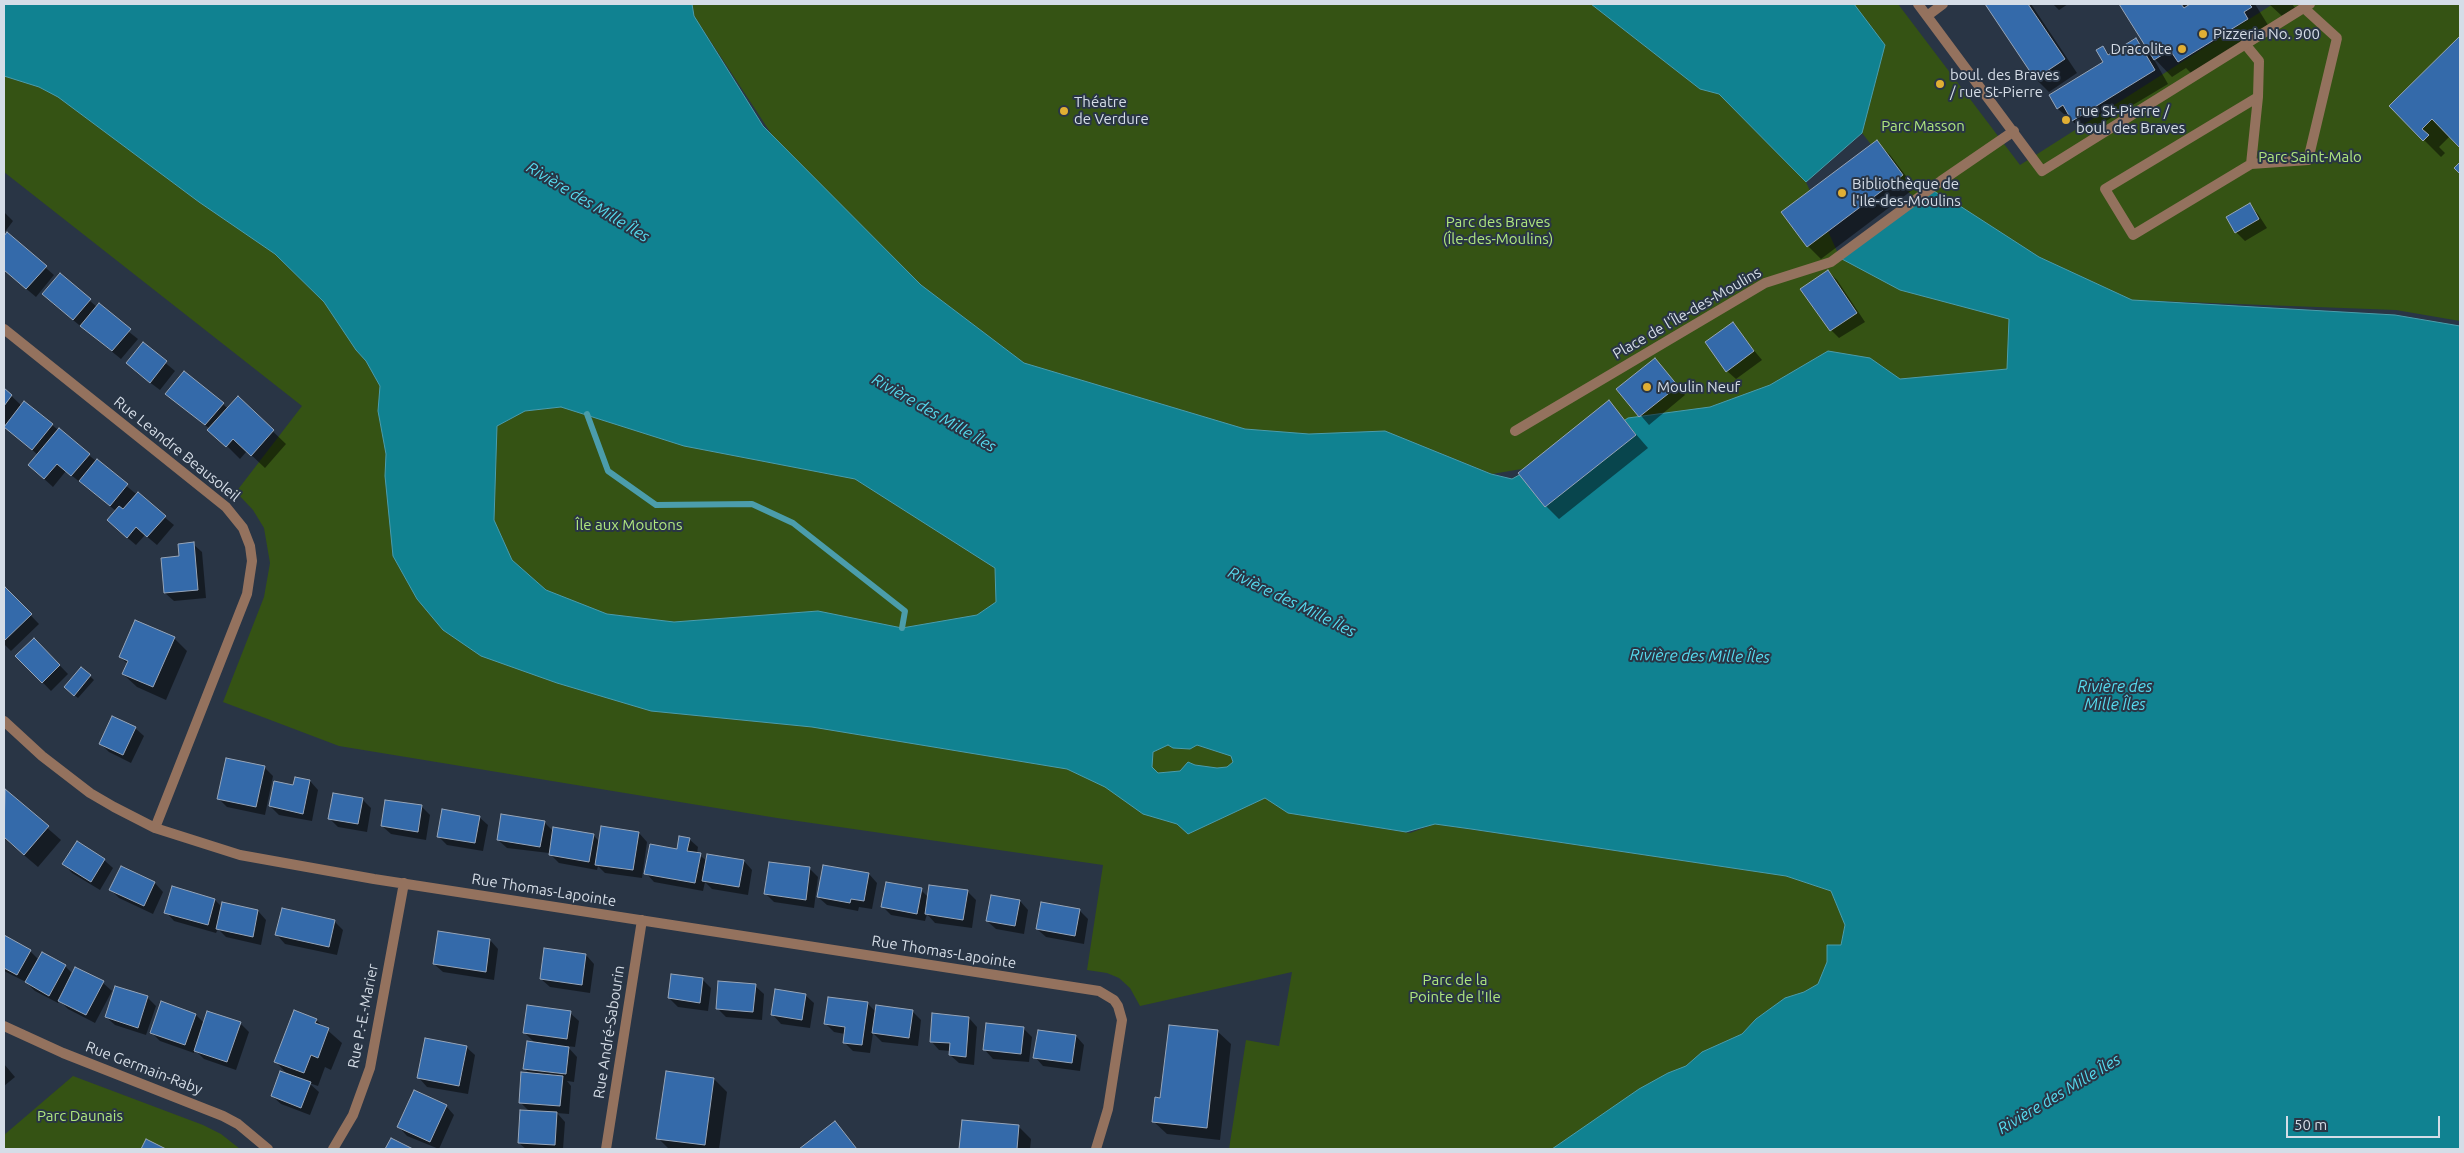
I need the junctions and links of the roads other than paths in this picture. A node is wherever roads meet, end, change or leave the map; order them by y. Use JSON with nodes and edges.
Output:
{"nodes":[{"id":1,"x":1918,"y":4,"type":"edge"},
{"id":2,"x":1943,"y":4,"type":"edge"},
{"id":3,"x":2307,"y":6,"type":"edge"},
{"id":4,"x":1927,"y":16,"type":"junction"},
{"id":5,"x":2245,"y":44,"type":"junction"},
{"id":6,"x":2258,"y":97,"type":"junction"},
{"id":7,"x":2014,"y":131,"type":"junction"},
{"id":8,"x":2251,"y":164,"type":"junction"},
{"id":9,"x":4,"y":329,"type":"edge"},
{"id":10,"x":1515,"y":431,"type":"dead end"},
{"id":11,"x":4,"y":721,"type":"edge"},
{"id":12,"x":155,"y":828,"type":"junction"},
{"id":13,"x":404,"y":883,"type":"junction"},
{"id":14,"x":642,"y":920,"type":"junction"},
{"id":15,"x":4,"y":1026,"type":"edge"},
{"id":16,"x":268,"y":1149,"type":"edge"},
{"id":17,"x":333,"y":1149,"type":"edge"},
{"id":18,"x":606,"y":1149,"type":"edge"},
{"id":19,"x":1096,"y":1149,"type":"edge"}],
"edges":[{"from":1,"to":4,"type":"street"},
{"from":2,"to":4,"type":"street"},
{"from":3,"to":5,"type":"street"},
{"from":3,"to":8,"type":"street"},
{"from":4,"to":7,"type":"street"},
{"from":5,"to":6,"type":"street"},
{"from":5,"to":7,"type":"street"},
{"from":6,"to":8,"type":"street"},
{"from":6,"to":8,"type":"street"},
{"from":7,"to":10,"type":"street","name":"Place de l'Île-des-Moulins"},
{"from":9,"to":12,"type":"street","name":"Rue Leandre Beausoleil"},
{"from":11,"to":12,"type":"street","name":"Rue Thomas-Lapointe"},
{"from":12,"to":13,"type":"street","name":"Rue Thomas-Lapointe"},
{"from":13,"to":14,"type":"street","name":"Rue Thomas-Lapointe"},
{"from":13,"to":17,"type":"street","name":"Rue P.-E.-Marier"},
{"from":14,"to":18,"type":"street","name":"Rue André-Sabourin"},
{"from":14,"to":19,"type":"street","name":"Rue Thomas-Lapointe"},
{"from":15,"to":16,"type":"street","name":"Rue Germain-Raby"}]}
